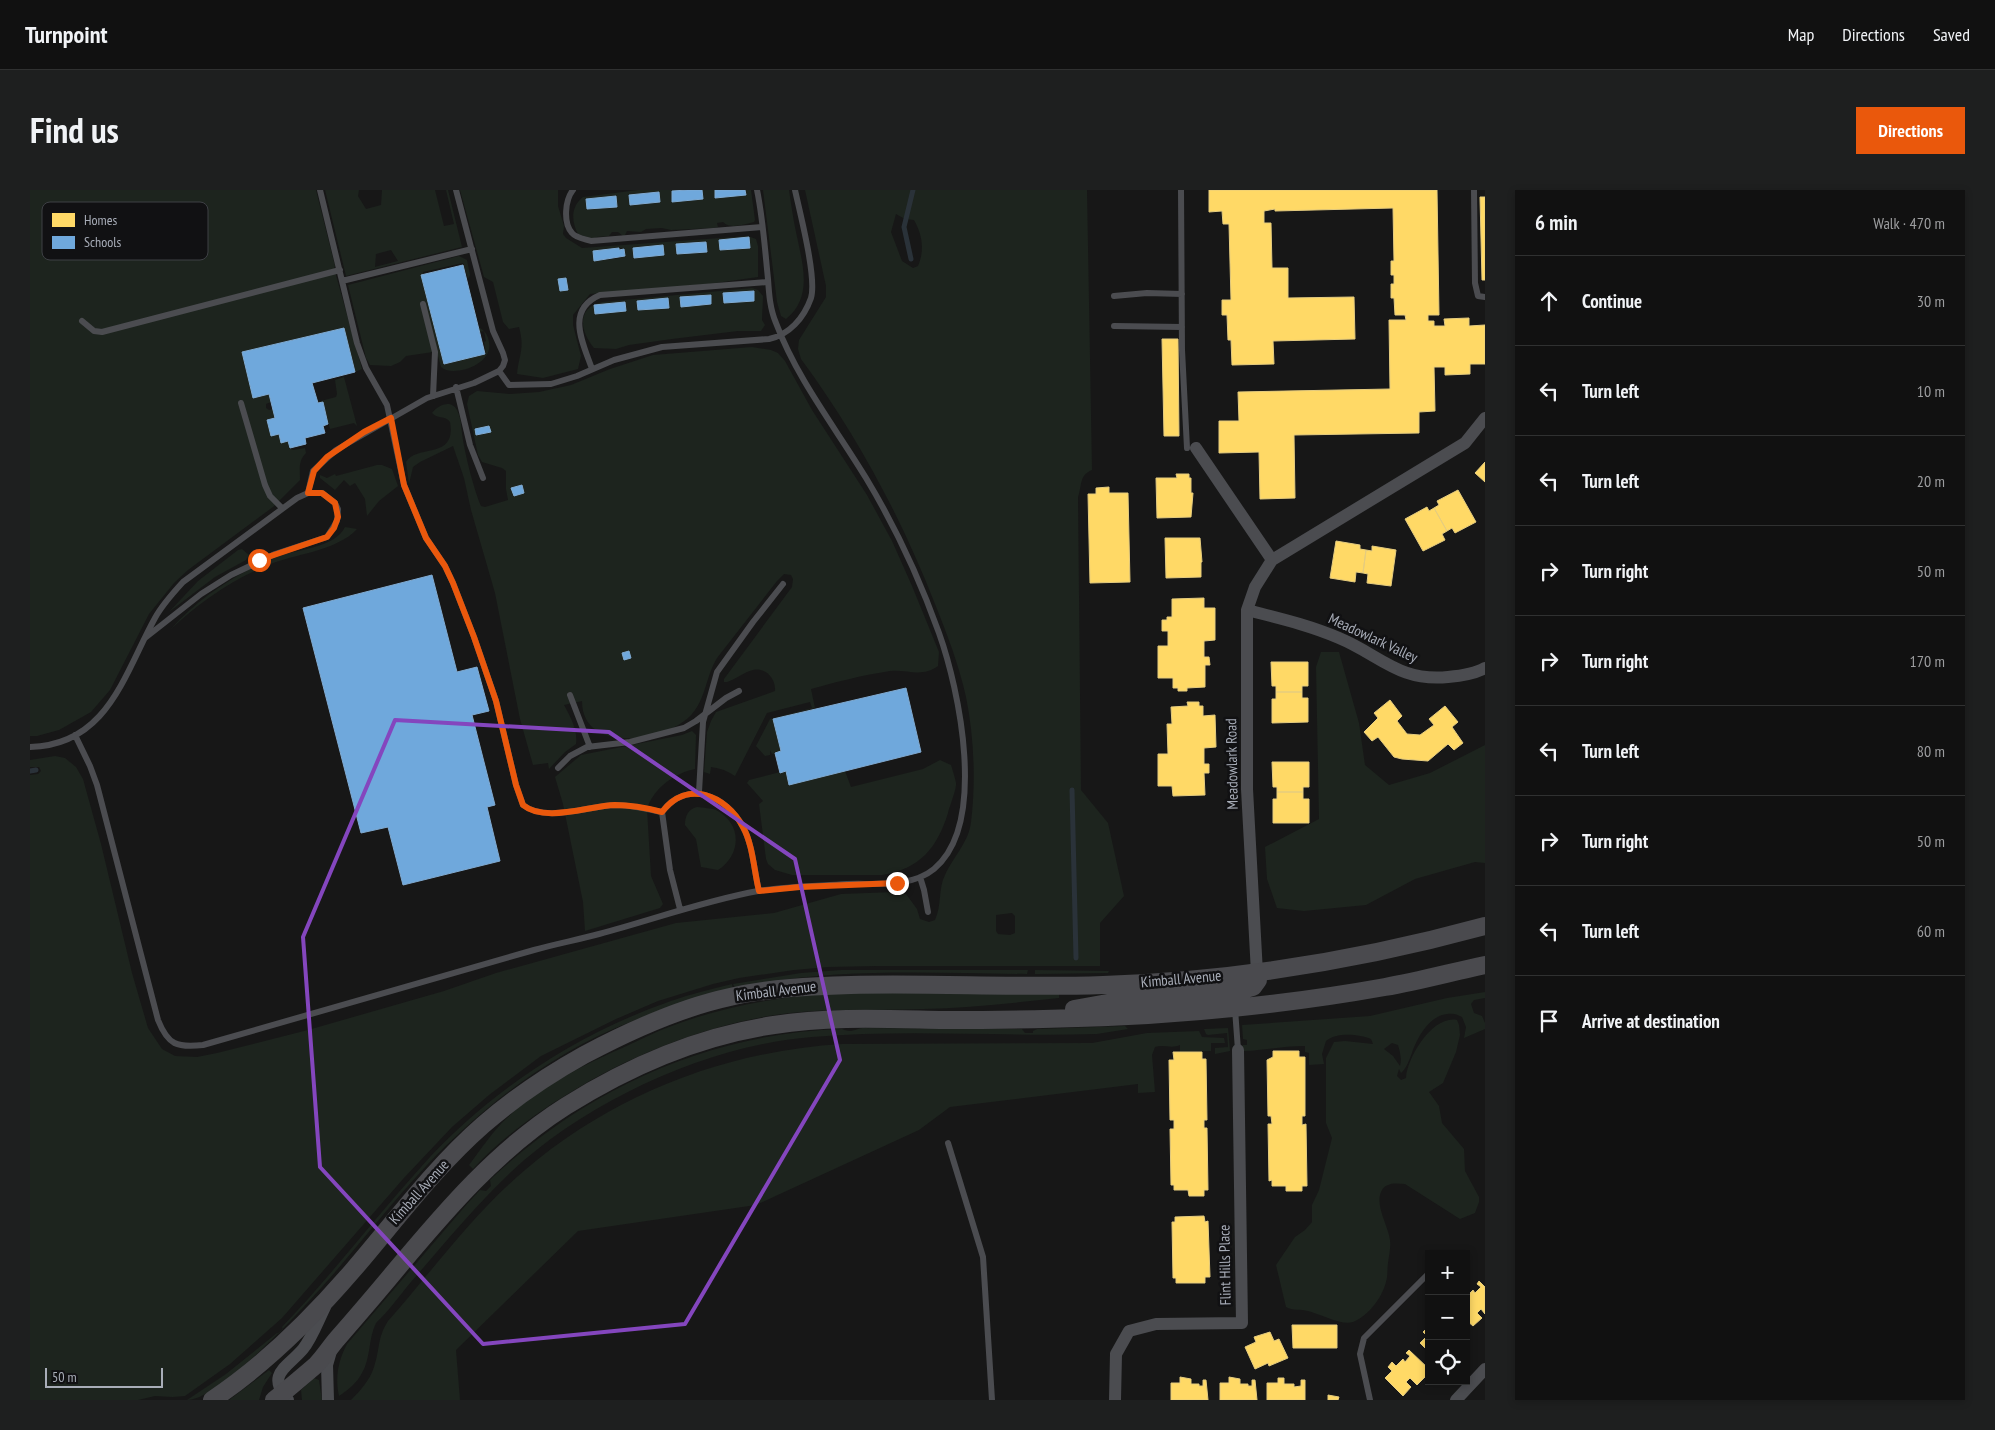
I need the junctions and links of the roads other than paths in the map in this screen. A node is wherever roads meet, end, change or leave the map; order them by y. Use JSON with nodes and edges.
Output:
{"nodes":[{"id":1,"x":320,"y":190,"type":"edge"},
{"id":2,"x":456,"y":190,"type":"edge"},
{"id":3,"x":573,"y":190,"type":"edge"},
{"id":4,"x":757,"y":190,"type":"edge"},
{"id":5,"x":796,"y":190,"type":"edge"},
{"id":6,"x":1181,"y":190,"type":"edge"},
{"id":7,"x":1474,"y":190,"type":"edge"},
{"id":8,"x":762,"y":227,"type":"junction"},
{"id":9,"x":472,"y":249,"type":"junction"},
{"id":10,"x":340,"y":270,"type":"junction"},
{"id":11,"x":342,"y":282,"type":"junction"},
{"id":12,"x":768,"y":282,"type":"junction"},
{"id":13,"x":1182,"y":294,"type":"junction"},
{"id":14,"x":1114,"y":296,"type":"dead end"},
{"id":15,"x":1485,"y":296,"type":"edge"},
{"id":16,"x":424,"y":304,"type":"dead end"},
{"id":17,"x":82,"y":321,"type":"dead end"},
{"id":18,"x":1114,"y":326,"type":"dead end"},
{"id":19,"x":1182,"y":327,"type":"junction"},
{"id":20,"x":782,"y":336,"type":"junction"},
{"id":21,"x":592,"y":369,"type":"junction"},
{"id":22,"x":499,"y":371,"type":"junction"},
{"id":23,"x":456,"y":387,"type":"junction"},
{"id":24,"x":434,"y":396,"type":"junction"},
{"id":25,"x":241,"y":403,"type":"dead end"},
{"id":26,"x":391,"y":418,"type":"junction"},
{"id":27,"x":1485,"y":418,"type":"edge"},
{"id":28,"x":1192,"y":448,"type":"joint"},
{"id":29,"x":483,"y":478,"type":"dead end"},
{"id":30,"x":308,"y":493,"type":"junction"},
{"id":31,"x":282,"y":508,"type":"junction"},
{"id":32,"x":1272,"y":560,"type":"junction"},
{"id":33,"x":783,"y":584,"type":"dead end"},
{"id":34,"x":1247,"y":610,"type":"junction"},
{"id":35,"x":145,"y":638,"type":"junction"},
{"id":36,"x":1485,"y":668,"type":"edge"},
{"id":37,"x":739,"y":691,"type":"dead end"},
{"id":38,"x":570,"y":694,"type":"dead end"},
{"id":39,"x":705,"y":714,"type":"junction"},
{"id":40,"x":75,"y":735,"type":"junction"},
{"id":41,"x":30,"y":747,"type":"edge"},
{"id":42,"x":590,"y":747,"type":"junction"},
{"id":43,"x":558,"y":768,"type":"dead end"},
{"id":44,"x":699,"y":792,"type":"junction"},
{"id":45,"x":662,"y":812,"type":"junction"},
{"id":46,"x":920,"y":877,"type":"junction"},
{"id":47,"x":759,"y":891,"type":"junction"},
{"id":48,"x":680,"y":909,"type":"junction"},
{"id":49,"x":928,"y":912,"type":"dead end"},
{"id":50,"x":1485,"y":926,"type":"edge"},
{"id":51,"x":1485,"y":965,"type":"edge"},
{"id":52,"x":1257,"y":973,"type":"junction"},
{"id":53,"x":1235,"y":1008,"type":"junction"},
{"id":54,"x":1014,"y":1020,"type":"junction"},
{"id":55,"x":1238,"y":1050,"type":"joint"},
{"id":56,"x":948,"y":1142,"type":"dead end"},
{"id":57,"x":1425,"y":1277,"type":"edge"},
{"id":58,"x":331,"y":1294,"type":"junction"},
{"id":59,"x":334,"y":1343,"type":"junction"},
{"id":60,"x":1485,"y":1369,"type":"edge"},
{"id":61,"x":281,"y":1398,"type":"edge"},
{"id":62,"x":212,"y":1400,"type":"edge"},
{"id":63,"x":328,"y":1400,"type":"edge"},
{"id":64,"x":992,"y":1400,"type":"edge"},
{"id":65,"x":1115,"y":1400,"type":"edge"},
{"id":66,"x":1370,"y":1400,"type":"edge"},
{"id":67,"x":1456,"y":1400,"type":"edge"}],
"edges":[{"from":1,"to":10,"type":"lane"},
{"from":2,"to":9,"type":"lane"},
{"from":3,"to":8,"type":"lane"},
{"from":4,"to":8,"type":"lane"},
{"from":5,"to":20,"type":"lane"},
{"from":6,"to":13,"type":"lane"},
{"from":7,"to":15,"type":"lane"},
{"from":8,"to":12,"type":"lane"},
{"from":9,"to":11,"type":"lane"},
{"from":9,"to":22,"type":"lane"},
{"from":10,"to":11,"type":"lane"},
{"from":10,"to":17,"type":"lane"},
{"from":11,"to":26,"type":"lane"},
{"from":12,"to":20,"type":"lane"},
{"from":12,"to":21,"type":"lane"},
{"from":13,"to":14,"type":"lane"},
{"from":13,"to":19,"type":"lane"},
{"from":16,"to":24,"type":"lane"},
{"from":18,"to":19,"type":"lane"},
{"from":19,"to":28,"type":"lane"},
{"from":20,"to":21,"type":"lane"},
{"from":20,"to":46,"type":"lane"},
{"from":21,"to":22,"type":"lane"},
{"from":22,"to":23,"type":"lane"},
{"from":23,"to":24,"type":"lane"},
{"from":23,"to":29,"type":"lane"},
{"from":24,"to":26,"type":"lane"},
{"from":25,"to":31,"type":"lane"},
{"from":26,"to":30,"type":"lane"},
{"from":26,"to":45,"type":"lane"},
{"from":27,"to":32,"type":"street","name":"Meadowlark Road"},
{"from":28,"to":32,"type":"street"},
{"from":30,"to":31,"type":"lane"},
{"from":30,"to":35,"type":"lane"},
{"from":31,"to":35,"type":"lane"},
{"from":32,"to":34,"type":"street","name":"Meadowlark Road"},
{"from":33,"to":39,"type":"lane"},
{"from":34,"to":36,"type":"street","name":"Meadowlark Valley"},
{"from":34,"to":52,"type":"street","name":"Meadowlark Road"},
{"from":35,"to":40,"type":"lane"},
{"from":37,"to":39,"type":"lane"},
{"from":38,"to":42,"type":"lane"},
{"from":39,"to":42,"type":"lane"},
{"from":39,"to":44,"type":"lane"},
{"from":40,"to":41,"type":"lane"},
{"from":40,"to":48,"type":"lane"},
{"from":42,"to":43,"type":"lane"},
{"from":44,"to":45,"type":"lane"},
{"from":44,"to":47,"type":"lane"},
{"from":45,"to":48,"type":"lane"},
{"from":46,"to":47,"type":"lane"},
{"from":46,"to":49,"type":"lane"},
{"from":47,"to":48,"type":"lane"},
{"from":50,"to":52,"type":"main road","name":"Kimball Avenue"},
{"from":51,"to":53,"type":"main road"},
{"from":52,"to":54,"type":"main road"},
{"from":52,"to":58,"type":"main road","name":"Kimball Avenue"},
{"from":53,"to":54,"type":"main road"},
{"from":53,"to":55,"type":"lane"},
{"from":54,"to":59,"type":"main road"},
{"from":55,"to":65,"type":"street","name":"Flint Hills Place"},
{"from":56,"to":64,"type":"lane"},
{"from":57,"to":66,"type":"lane"},
{"from":58,"to":61,"type":"street"},
{"from":58,"to":62,"type":"main road","name":"Kimball Avenue"},
{"from":59,"to":61,"type":"main road"},
{"from":59,"to":63,"type":"street"},
{"from":60,"to":67,"type":"street"}]}
